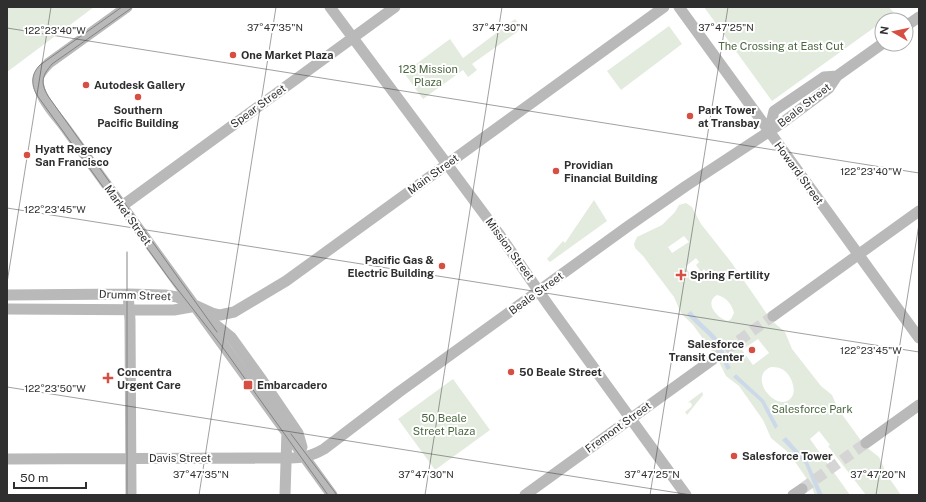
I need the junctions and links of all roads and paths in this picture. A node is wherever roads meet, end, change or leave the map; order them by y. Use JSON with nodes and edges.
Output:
{"nodes":[{"id":1,"x":127,"y":7,"type":"edge"},
{"id":2,"x":330,"y":7,"type":"edge"},
{"id":3,"x":395,"y":7,"type":"edge"},
{"id":4,"x":664,"y":7,"type":"edge"},
{"id":5,"x":679,"y":7,"type":"edge"},
{"id":6,"x":352,"y":38,"type":"junction"},
{"id":7,"x":874,"y":50,"type":"edge"},
{"id":8,"x":837,"y":76,"type":"junction"},
{"id":9,"x":769,"y":132,"type":"junction"},
{"id":10,"x":447,"y":164,"type":"junction"},
{"id":11,"x":122,"y":206,"type":"junction"},
{"id":12,"x":919,"y":211,"type":"edge"},
{"id":13,"x":859,"y":254,"type":"junction"},
{"id":14,"x":539,"y":291,"type":"junction"},
{"id":15,"x":128,"y":294,"type":"junction"},
{"id":16,"x":7,"y":295,"type":"edge"},
{"id":17,"x":193,"y":305,"type":"junction"},
{"id":18,"x":7,"y":309,"type":"edge"},
{"id":19,"x":130,"y":310,"type":"junction"},
{"id":20,"x":773,"y":316,"type":"tunnel mouth"},
{"id":21,"x":919,"y":338,"type":"edge"},
{"id":22,"x":712,"y":360,"type":"tunnel mouth"},
{"id":23,"x":919,"y":405,"type":"edge"},
{"id":24,"x":631,"y":418,"type":"junction"},
{"id":25,"x":287,"y":431,"type":"junction"},
{"id":26,"x":866,"y":443,"type":"tunnel mouth"},
{"id":27,"x":305,"y":457,"type":"junction"},
{"id":28,"x":130,"y":458,"type":"junction"},
{"id":29,"x":286,"y":458,"type":"junction"},
{"id":30,"x":7,"y":459,"type":"edge"},
{"id":31,"x":131,"y":495,"type":"edge"},
{"id":32,"x":285,"y":495,"type":"edge"},
{"id":33,"x":332,"y":495,"type":"edge"},
{"id":34,"x":525,"y":495,"type":"edge"},
{"id":35,"x":686,"y":495,"type":"edge"}],
"edges":[{"from":1,"to":11,"type":"street","name":"Market Street"},
{"from":2,"to":6,"type":"street","name":"Mission Street"},
{"from":3,"to":6,"type":"street","name":"Spear Street"},
{"from":4,"to":10,"type":"street","name":"Main Street"},
{"from":5,"to":9,"type":"street","name":"Howard Street"},
{"from":6,"to":10,"type":"street","name":"Mission Street"},
{"from":6,"to":11,"type":"street","name":"Spear Street"},
{"from":7,"to":8,"type":"street","name":"Beale Street"},
{"from":8,"to":9,"type":"street","name":"Beale Street"},
{"from":8,"to":9,"type":"street","name":"Beale Street"},
{"from":9,"to":13,"type":"street","name":"Howard Street"},
{"from":9,"to":14,"type":"street","name":"Beale Street"},
{"from":10,"to":14,"type":"street","name":"Mission Street"},
{"from":10,"to":17,"type":"street","name":"Main Street"},
{"from":11,"to":17,"type":"street","name":"Market Street"},
{"from":12,"to":13,"type":"street"},
{"from":13,"to":20,"type":"street"},
{"from":13,"to":21,"type":"street","name":"Howard Street"},
{"from":14,"to":24,"type":"street","name":"Mission Street"},
{"from":14,"to":27,"type":"street","name":"Beale Street"},
{"from":15,"to":16,"type":"street","name":"Drumm Street"},
{"from":15,"to":17,"type":"street","name":"Drumm Street"},
{"from":15,"to":19,"type":"street"},
{"from":17,"to":19,"type":"street","name":"Drumm Street"},
{"from":17,"to":25,"type":"street","name":"Market Street"},
{"from":17,"to":27,"type":"street","name":"Market Street"},
{"from":18,"to":19,"type":"street","name":"Drumm Street"},
{"from":19,"to":28,"type":"street"},
{"from":22,"to":24,"type":"street","name":"Fremont Street"},
{"from":23,"to":26,"type":"street"},
{"from":24,"to":34,"type":"street","name":"Fremont Street"},
{"from":24,"to":35,"type":"street","name":"Mission Street"},
{"from":25,"to":27,"type":"street","name":"Market Street"},
{"from":25,"to":29,"type":"street"},
{"from":27,"to":29,"type":"street","name":"Davis Street"},
{"from":27,"to":33,"type":"street","name":"Market Street"},
{"from":28,"to":29,"type":"street","name":"Davis Street"},
{"from":28,"to":30,"type":"street","name":"Davis Street"},
{"from":28,"to":31,"type":"street"},
{"from":29,"to":32,"type":"street"}]}
